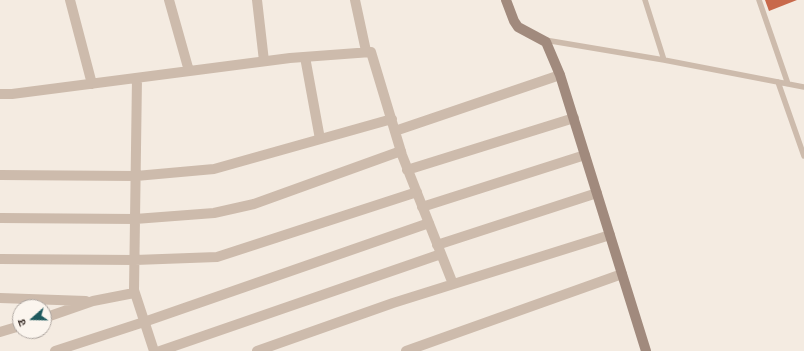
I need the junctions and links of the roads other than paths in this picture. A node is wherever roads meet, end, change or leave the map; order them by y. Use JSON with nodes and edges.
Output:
{"nodes":[{"id":1,"x":70,"y":0,"type":"edge"},
{"id":2,"x":169,"y":0,"type":"edge"},
{"id":3,"x":257,"y":0,"type":"edge"},
{"id":4,"x":355,"y":0,"type":"edge"},
{"id":5,"x":506,"y":0,"type":"edge"},
{"id":6,"x":645,"y":0,"type":"edge"},
{"id":7,"x":759,"y":0,"type":"edge"},
{"id":8,"x":541,"y":39,"type":"junction"},
{"id":9,"x":366,"y":51,"type":"junction"},
{"id":10,"x":304,"y":57,"type":"junction"},
{"id":11,"x":664,"y":60,"type":"junction"},
{"id":12,"x":264,"y":61,"type":"junction"},
{"id":13,"x":188,"y":71,"type":"junction"},
{"id":14,"x":560,"y":75,"type":"junction"},
{"id":15,"x":137,"y":78,"type":"junction"},
{"id":16,"x":778,"y":82,"type":"junction"},
{"id":17,"x":92,"y":84,"type":"junction"},
{"id":18,"x":788,"y":84,"type":"junction"},
{"id":19,"x":804,"y":87,"type":"edge"},
{"id":20,"x":0,"y":94,"type":"edge"},
{"id":21,"x":574,"y":118,"type":"junction"},
{"id":22,"x":392,"y":119,"type":"junction"},
{"id":23,"x":395,"y":131,"type":"junction"},
{"id":24,"x":320,"y":139,"type":"junction"},
{"id":25,"x":401,"y":151,"type":"junction"},
{"id":26,"x":585,"y":155,"type":"junction"},
{"id":27,"x":804,"y":156,"type":"edge"},
{"id":28,"x":408,"y":170,"type":"junction"},
{"id":29,"x":0,"y":175,"type":"edge"},
{"id":30,"x":136,"y":176,"type":"junction"},
{"id":31,"x":416,"y":192,"type":"junction"},
{"id":32,"x":597,"y":193,"type":"junction"},
{"id":33,"x":422,"y":207,"type":"junction"},
{"id":34,"x":0,"y":218,"type":"edge"},
{"id":35,"x":135,"y":219,"type":"junction"},
{"id":36,"x":429,"y":224,"type":"junction"},
{"id":37,"x":610,"y":235,"type":"junction"},
{"id":38,"x":439,"y":249,"type":"junction"},
{"id":39,"x":0,"y":259,"type":"edge"},
{"id":40,"x":135,"y":260,"type":"junction"},
{"id":41,"x":622,"y":274,"type":"junction"},
{"id":42,"x":453,"y":284,"type":"junction"},
{"id":43,"x":134,"y":293,"type":"junction"},
{"id":44,"x":0,"y":298,"type":"edge"},
{"id":45,"x":93,"y":301,"type":"junction"},
{"id":46,"x":52,"y":315,"type":"edge"},
{"id":47,"x":144,"y":322,"type":"junction"},
{"id":48,"x":12,"y":328,"type":"edge"},
{"id":49,"x":0,"y":332,"type":"edge"},
{"id":50,"x":55,"y":351,"type":"edge"},
{"id":51,"x":154,"y":351,"type":"edge"},
{"id":52,"x":160,"y":351,"type":"edge"},
{"id":53,"x":257,"y":351,"type":"edge"},
{"id":54,"x":406,"y":351,"type":"edge"},
{"id":55,"x":646,"y":351,"type":"edge"}],
"edges":[{"from":1,"to":17,"type":"street"},
{"from":2,"to":13,"type":"street"},
{"from":3,"to":12,"type":"street"},
{"from":4,"to":9,"type":"street"},
{"from":5,"to":8,"type":"street"},
{"from":6,"to":11,"type":"lane"},
{"from":7,"to":18,"type":"lane"},
{"from":8,"to":11,"type":"lane"},
{"from":8,"to":14,"type":"street"},
{"from":9,"to":10,"type":"street"},
{"from":9,"to":22,"type":"street"},
{"from":10,"to":12,"type":"street"},
{"from":10,"to":24,"type":"street"},
{"from":11,"to":16,"type":"lane"},
{"from":12,"to":13,"type":"street"},
{"from":13,"to":15,"type":"street"},
{"from":14,"to":21,"type":"street"},
{"from":14,"to":23,"type":"street"},
{"from":15,"to":17,"type":"street"},
{"from":15,"to":30,"type":"street"},
{"from":16,"to":18,"type":"lane"},
{"from":16,"to":27,"type":"lane"},
{"from":17,"to":20,"type":"street"},
{"from":18,"to":19,"type":"lane"},
{"from":21,"to":26,"type":"street"},
{"from":21,"to":28,"type":"street"},
{"from":22,"to":23,"type":"street"},
{"from":22,"to":24,"type":"street"},
{"from":23,"to":25,"type":"street"},
{"from":24,"to":30,"type":"street"},
{"from":25,"to":28,"type":"street"},
{"from":25,"to":35,"type":"street"},
{"from":26,"to":32,"type":"street"},
{"from":26,"to":33,"type":"street"},
{"from":28,"to":31,"type":"street"},
{"from":29,"to":30,"type":"street"},
{"from":30,"to":35,"type":"street"},
{"from":31,"to":33,"type":"street"},
{"from":31,"to":40,"type":"street"},
{"from":32,"to":37,"type":"street"},
{"from":32,"to":38,"type":"street"},
{"from":33,"to":36,"type":"street"},
{"from":34,"to":35,"type":"street"},
{"from":35,"to":40,"type":"street"},
{"from":36,"to":38,"type":"street"},
{"from":36,"to":47,"type":"street"},
{"from":37,"to":41,"type":"street"},
{"from":37,"to":42,"type":"street"},
{"from":38,"to":42,"type":"street"},
{"from":38,"to":52,"type":"street"},
{"from":39,"to":40,"type":"street"},
{"from":40,"to":43,"type":"street"},
{"from":41,"to":54,"type":"street"},
{"from":41,"to":55,"type":"street"},
{"from":42,"to":53,"type":"street"},
{"from":43,"to":45,"type":"street"},
{"from":43,"to":47,"type":"street"},
{"from":44,"to":45,"type":"street"},
{"from":45,"to":46,"type":"street"},
{"from":47,"to":50,"type":"street"},
{"from":47,"to":51,"type":"street"},
{"from":48,"to":49,"type":"street"}]}
